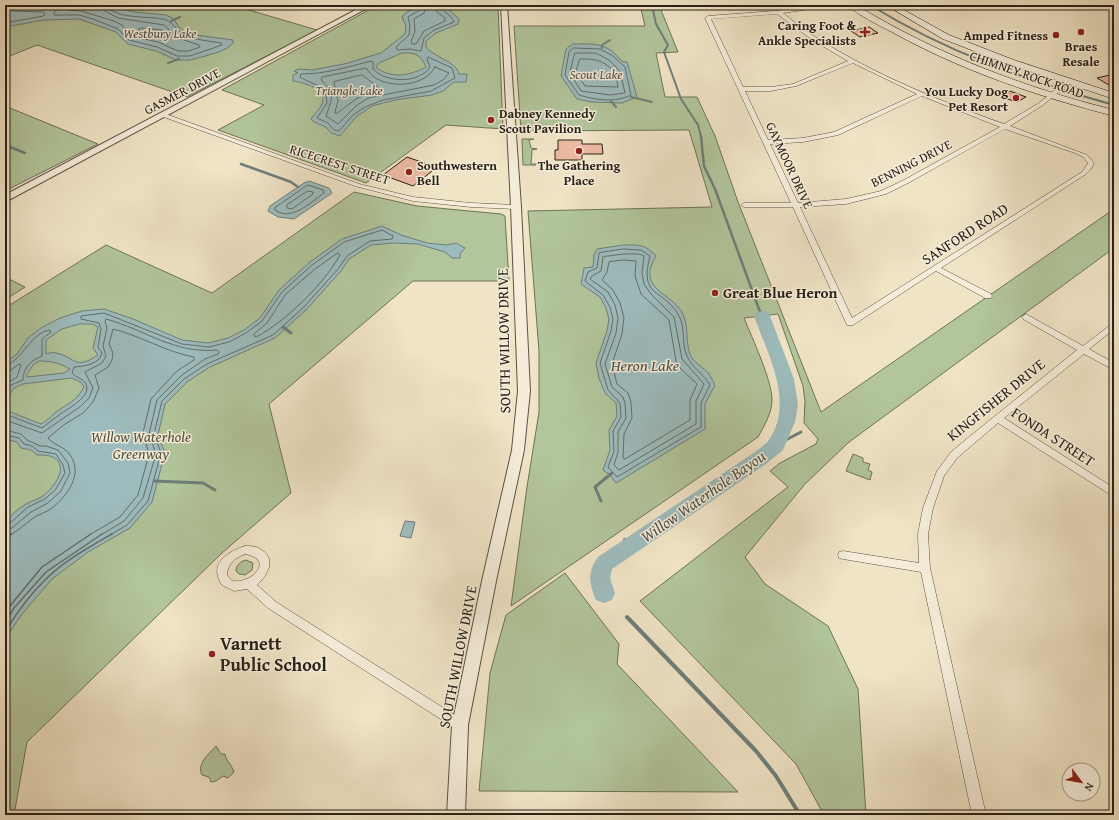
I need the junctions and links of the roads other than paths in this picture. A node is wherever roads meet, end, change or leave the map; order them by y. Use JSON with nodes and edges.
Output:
{"nodes":[{"id":1,"x":370,"y":5,"type":"edge"},
{"id":2,"x":504,"y":5,"type":"edge"},
{"id":3,"x":834,"y":5,"type":"edge"},
{"id":4,"x":851,"y":5,"type":"edge"},
{"id":5,"x":890,"y":5,"type":"edge"},
{"id":6,"x":779,"y":13,"type":"junction"},
{"id":7,"x":853,"y":61,"type":"junction"},
{"id":8,"x":1066,"y":84,"type":"junction"},
{"id":9,"x":741,"y":89,"type":"junction"},
{"id":10,"x":920,"y":94,"type":"junction"},
{"id":11,"x":1053,"y":95,"type":"junction"},
{"id":12,"x":1114,"y":96,"type":"edge"},
{"id":13,"x":1114,"y":113,"type":"edge"},
{"id":14,"x":163,"y":115,"type":"junction"},
{"id":15,"x":1004,"y":127,"type":"junction"},
{"id":16,"x":765,"y":142,"type":"junction"},
{"id":17,"x":5,"y":199,"type":"edge"},
{"id":18,"x":744,"y":205,"type":"dead end"},
{"id":19,"x":795,"y":205,"type":"junction"},
{"id":20,"x":516,"y":207,"type":"junction"},
{"id":21,"x":936,"y":268,"type":"junction"},
{"id":22,"x":988,"y":296,"type":"dead end"},
{"id":23,"x":1026,"y":317,"type":"dead end"},
{"id":24,"x":850,"y":323,"type":"joint"},
{"id":25,"x":1114,"y":325,"type":"edge"},
{"id":26,"x":1083,"y":349,"type":"junction"},
{"id":27,"x":1114,"y":367,"type":"edge"},
{"id":28,"x":998,"y":418,"type":"junction"},
{"id":29,"x":1114,"y":493,"type":"edge"},
{"id":30,"x":843,"y":555,"type":"dead end"},
{"id":31,"x":925,"y":568,"type":"junction"},
{"id":32,"x":249,"y":584,"type":"dead end"},
{"id":33,"x":460,"y":725,"type":"junction"},
{"id":34,"x":456,"y":815,"type":"edge"},
{"id":35,"x":979,"y":815,"type":"edge"}],
"edges":[{"from":1,"to":14,"type":"street","name":"GASMER DRIVE"},
{"from":2,"to":20,"type":"street","name":"SOUTH WILLOW DRIVE"},
{"from":3,"to":6,"type":"street"},
{"from":4,"to":11,"type":"main road","name":"CHIMNEY ROCK ROAD"},
{"from":5,"to":8,"type":"main road","name":"CHIMNEY ROCK ROAD"},
{"from":6,"to":7,"type":"street"},
{"from":6,"to":9,"type":"street","name":"GAYMOOR DRIVE"},
{"from":7,"to":9,"type":"street"},
{"from":7,"to":10,"type":"street"},
{"from":8,"to":11,"type":"street","name":"BENNING DRIVE"},
{"from":8,"to":12,"type":"main road","name":"CHIMNEY ROCK ROAD"},
{"from":9,"to":16,"type":"street","name":"GAYMOOR DRIVE"},
{"from":10,"to":15,"type":"street"},
{"from":10,"to":16,"type":"street"},
{"from":11,"to":13,"type":"main road","name":"CHIMNEY ROCK ROAD"},
{"from":11,"to":15,"type":"street","name":"BENNING DRIVE"},
{"from":14,"to":17,"type":"street","name":"GASMER DRIVE"},
{"from":14,"to":20,"type":"street","name":"RICECREST STREET"},
{"from":15,"to":19,"type":"street","name":"BENNING DRIVE"},
{"from":15,"to":21,"type":"street","name":"SANFORD ROAD"},
{"from":16,"to":19,"type":"street","name":"GAYMOOR DRIVE"},
{"from":18,"to":19,"type":"street","name":"BENNING DRIVE"},
{"from":19,"to":24,"type":"street","name":"GAYMOOR DRIVE"},
{"from":20,"to":33,"type":"street","name":"SOUTH WILLOW DRIVE"},
{"from":21,"to":22,"type":"street"},
{"from":21,"to":24,"type":"street","name":"SANFORD ROAD"},
{"from":23,"to":26,"type":"street"},
{"from":25,"to":26,"type":"street","name":"KINGFISHER DRIVE"},
{"from":26,"to":27,"type":"street"},
{"from":26,"to":28,"type":"street","name":"KINGFISHER DRIVE"},
{"from":28,"to":29,"type":"street","name":"FONDA STREET"},
{"from":28,"to":31,"type":"street","name":"KINGFISHER DRIVE"},
{"from":30,"to":31,"type":"street"},
{"from":31,"to":35,"type":"street","name":"KINGFISHER DRIVE"},
{"from":32,"to":33,"type":"street"},
{"from":33,"to":34,"type":"street","name":"SOUTH WILLOW DRIVE"}]}
